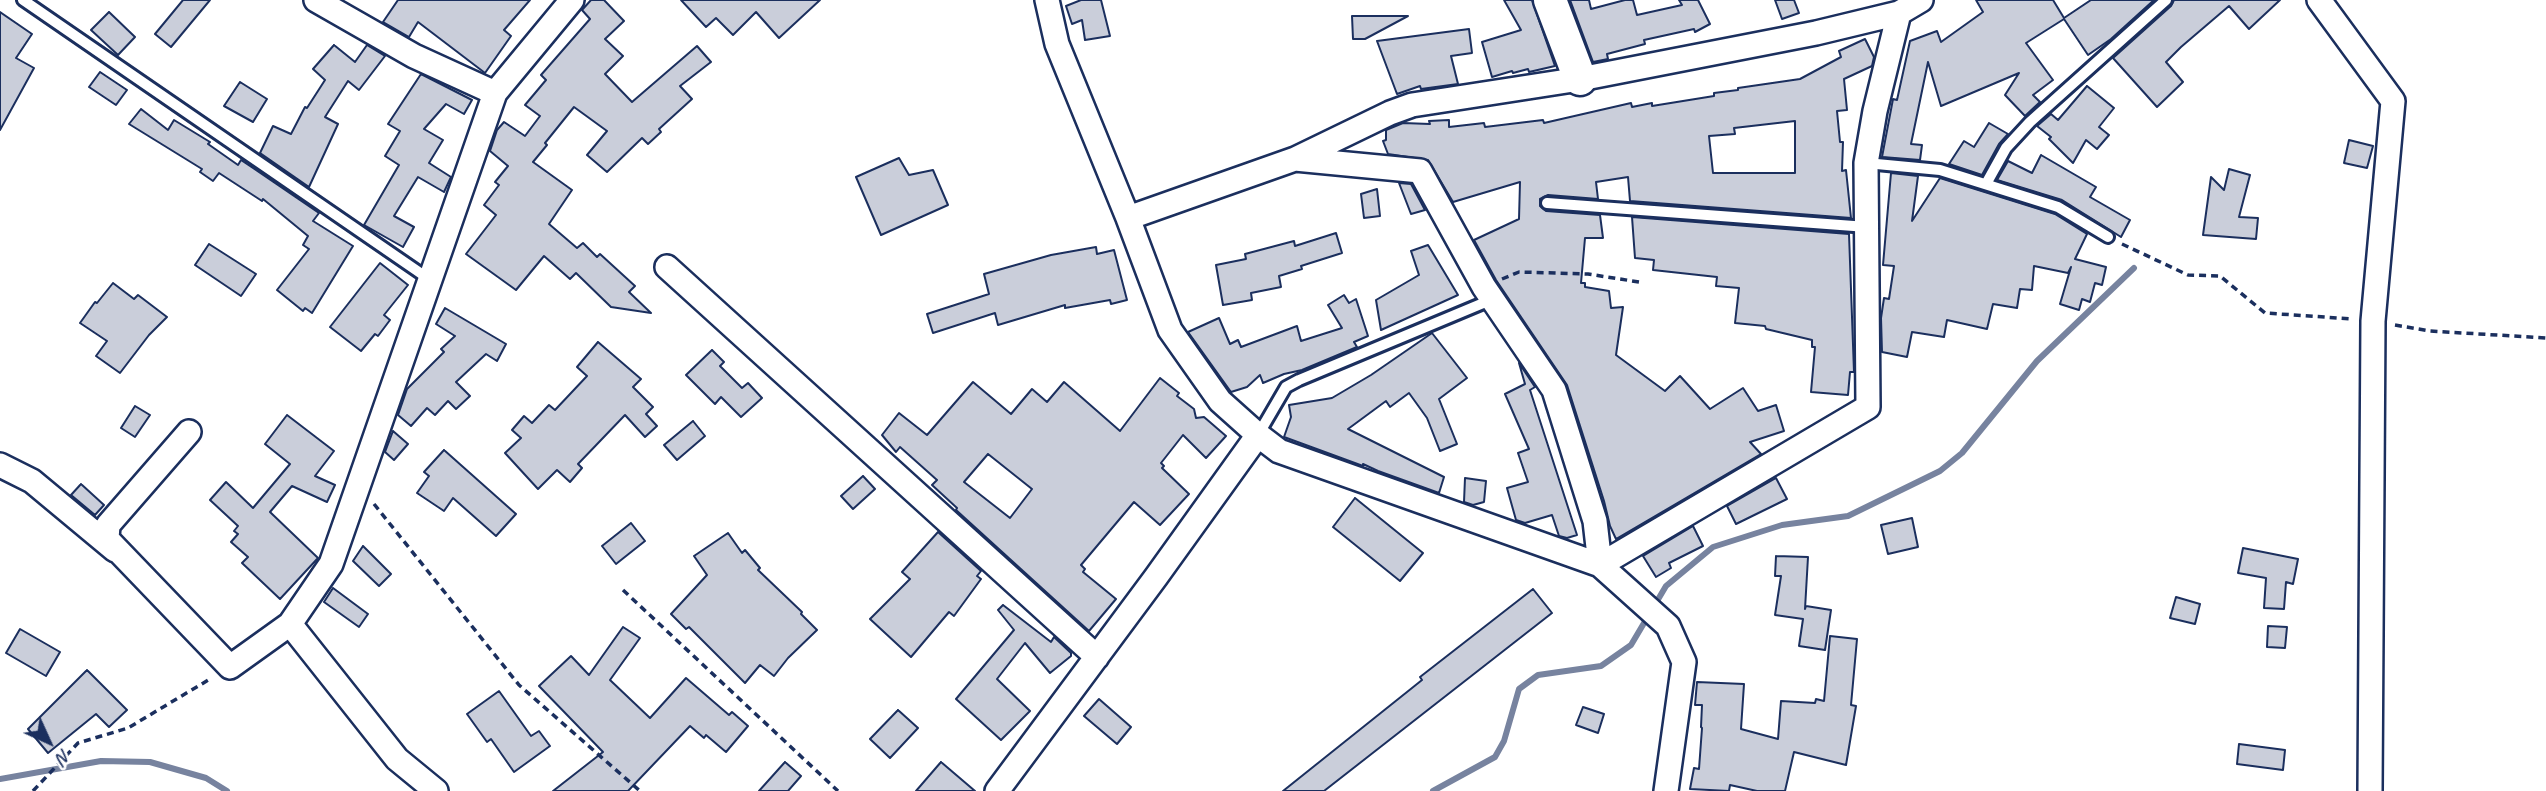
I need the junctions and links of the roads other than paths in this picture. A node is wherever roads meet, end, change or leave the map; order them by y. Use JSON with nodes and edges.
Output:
{"nodes":[{"id":1,"x":23,"y":0,"type":"edge"},
{"id":2,"x":316,"y":0,"type":"edge"},
{"id":3,"x":572,"y":0,"type":"edge"},
{"id":4,"x":1047,"y":0,"type":"edge"},
{"id":5,"x":1550,"y":0,"type":"edge"},
{"id":6,"x":1921,"y":0,"type":"edge"},
{"id":7,"x":2166,"y":0,"type":"edge"},
{"id":8,"x":2319,"y":0,"type":"edge"},
{"id":9,"x":1899,"y":13,"type":"junction"},
{"id":10,"x":1580,"y":79,"type":"junction"},
{"id":11,"x":495,"y":93,"type":"junction"},
{"id":12,"x":1295,"y":159,"type":"junction"},
{"id":13,"x":1866,"y":163,"type":"junction"},
{"id":14,"x":1986,"y":184,"type":"junction"},
{"id":15,"x":1547,"y":203,"type":"dead end"},
{"id":16,"x":1128,"y":218,"type":"junction"},
{"id":17,"x":1867,"y":227,"type":"junction"},
{"id":18,"x":2108,"y":237,"type":"road end"},
{"id":19,"x":667,"y":267,"type":"dead end"},
{"id":20,"x":429,"y":279,"type":"junction"},
{"id":21,"x":1489,"y":293,"type":"junction"},
{"id":22,"x":189,"y":432,"type":"dead end"},
{"id":23,"x":1258,"y":435,"type":"junction"},
{"id":24,"x":0,"y":465,"type":"edge"},
{"id":25,"x":127,"y":561,"type":"junction"},
{"id":26,"x":1600,"y":565,"type":"junction"},
{"id":27,"x":290,"y":624,"type":"junction"},
{"id":28,"x":1097,"y":657,"type":"junction"},
{"id":29,"x":436,"y":791,"type":"edge"},
{"id":30,"x":997,"y":791,"type":"edge"},
{"id":31,"x":1666,"y":791,"type":"edge"},
{"id":32,"x":2370,"y":791,"type":"edge"}],
"edges":[{"from":1,"to":20,"type":"lane"},
{"from":2,"to":11,"type":"street"},
{"from":3,"to":11,"type":"street"},
{"from":4,"to":16,"type":"street"},
{"from":5,"to":10,"type":"street"},
{"from":6,"to":9,"type":"street"},
{"from":7,"to":14,"type":"lane"},
{"from":8,"to":32,"type":"street"},
{"from":9,"to":10,"type":"street"},
{"from":9,"to":13,"type":"street"},
{"from":10,"to":12,"type":"street"},
{"from":11,"to":20,"type":"street"},
{"from":12,"to":16,"type":"street"},
{"from":12,"to":21,"type":"street"},
{"from":13,"to":14,"type":"lane"},
{"from":13,"to":17,"type":"street"},
{"from":14,"to":18,"type":"lane"},
{"from":15,"to":17,"type":"lane"},
{"from":16,"to":23,"type":"street"},
{"from":17,"to":26,"type":"street"},
{"from":19,"to":28,"type":"street"},
{"from":20,"to":27,"type":"street"},
{"from":21,"to":23,"type":"lane"},
{"from":21,"to":26,"type":"street"},
{"from":22,"to":25,"type":"street"},
{"from":23,"to":26,"type":"street"},
{"from":23,"to":28,"type":"street"},
{"from":24,"to":25,"type":"street"},
{"from":25,"to":27,"type":"street"},
{"from":26,"to":31,"type":"street"},
{"from":27,"to":29,"type":"street"},
{"from":28,"to":30,"type":"street"}]}
